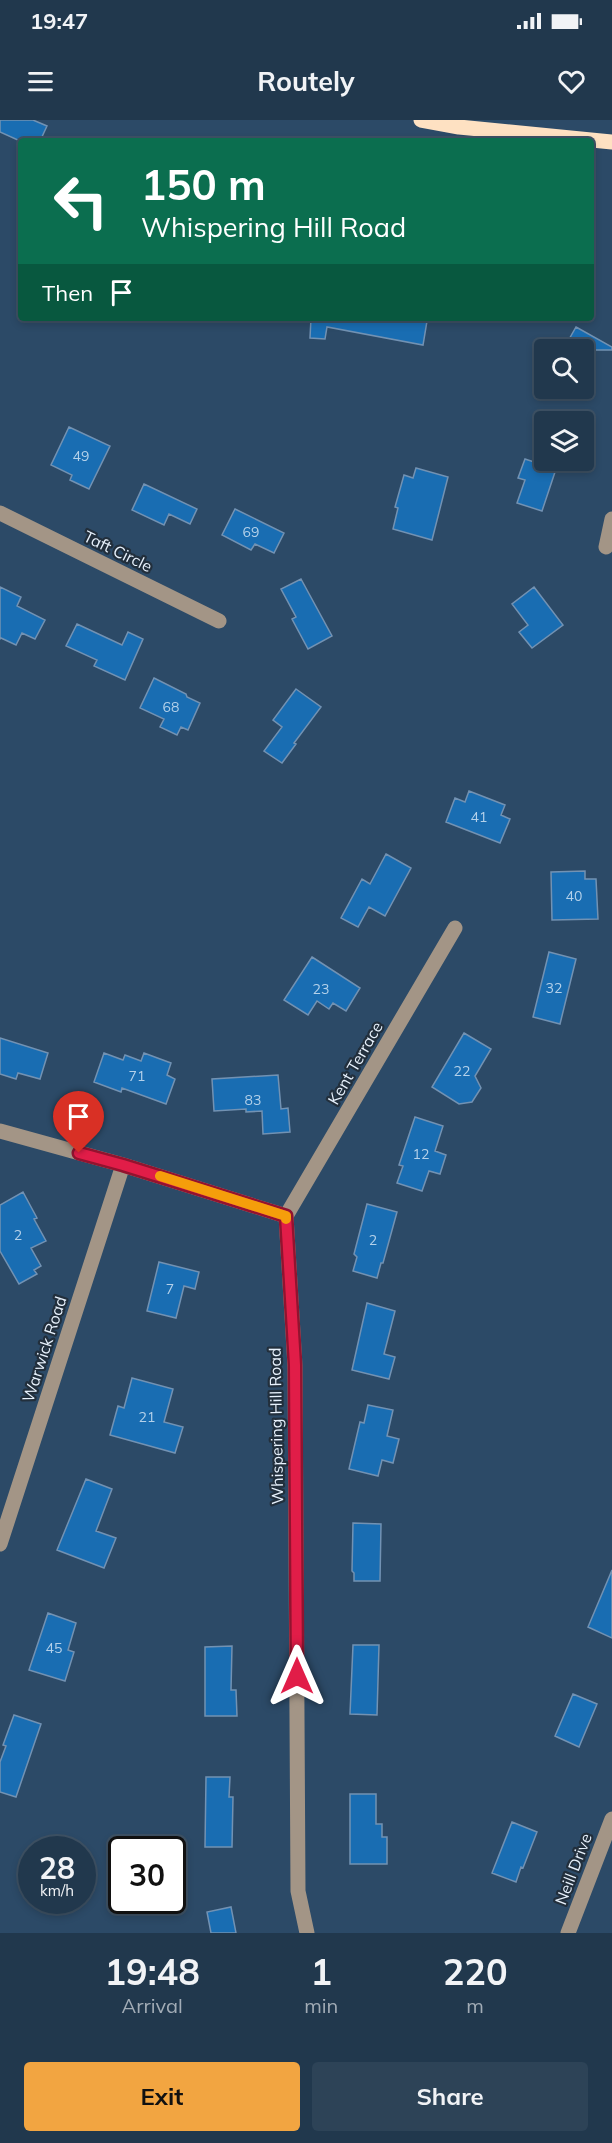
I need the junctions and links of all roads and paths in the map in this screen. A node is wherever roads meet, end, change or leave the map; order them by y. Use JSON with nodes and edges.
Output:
{"nodes":[{"id":1,"x":420,"y":120,"type":"edge"},
{"id":2,"x":571,"y":138,"type":"edge"},
{"id":3,"x":594,"y":140,"type":"edge"},
{"id":4,"x":612,"y":142,"type":"edge"},
{"id":5,"x":0,"y":513,"type":"edge"},
{"id":6,"x":612,"y":519,"type":"edge"},
{"id":7,"x":606,"y":547,"type":"dead end"},
{"id":8,"x":219,"y":621,"type":"dead end"},
{"id":9,"x":455,"y":928,"type":"dead end"},
{"id":10,"x":0,"y":1131,"type":"edge"},
{"id":11,"x":123,"y":1165,"type":"junction"},
{"id":12,"x":286,"y":1216,"type":"junction"},
{"id":13,"x":0,"y":1544,"type":"edge"},
{"id":14,"x":612,"y":1819,"type":"edge"},
{"id":15,"x":307,"y":1933,"type":"edge"},
{"id":16,"x":568,"y":1933,"type":"edge"}],
"edges":[{"from":1,"to":2,"type":"main road"},
{"from":3,"to":4,"type":"main road"},
{"from":5,"to":8,"type":"street","name":"Taft Circle"},
{"from":6,"to":7,"type":"street"},
{"from":9,"to":12,"type":"street","name":"Kent Terrace"},
{"from":10,"to":11,"type":"street"},
{"from":11,"to":12,"type":"street"},
{"from":11,"to":13,"type":"street","name":"Warwick Road"},
{"from":12,"to":15,"type":"street","name":"Whispering Hill Road"},
{"from":14,"to":16,"type":"street","name":"Neill Drive"}]}
